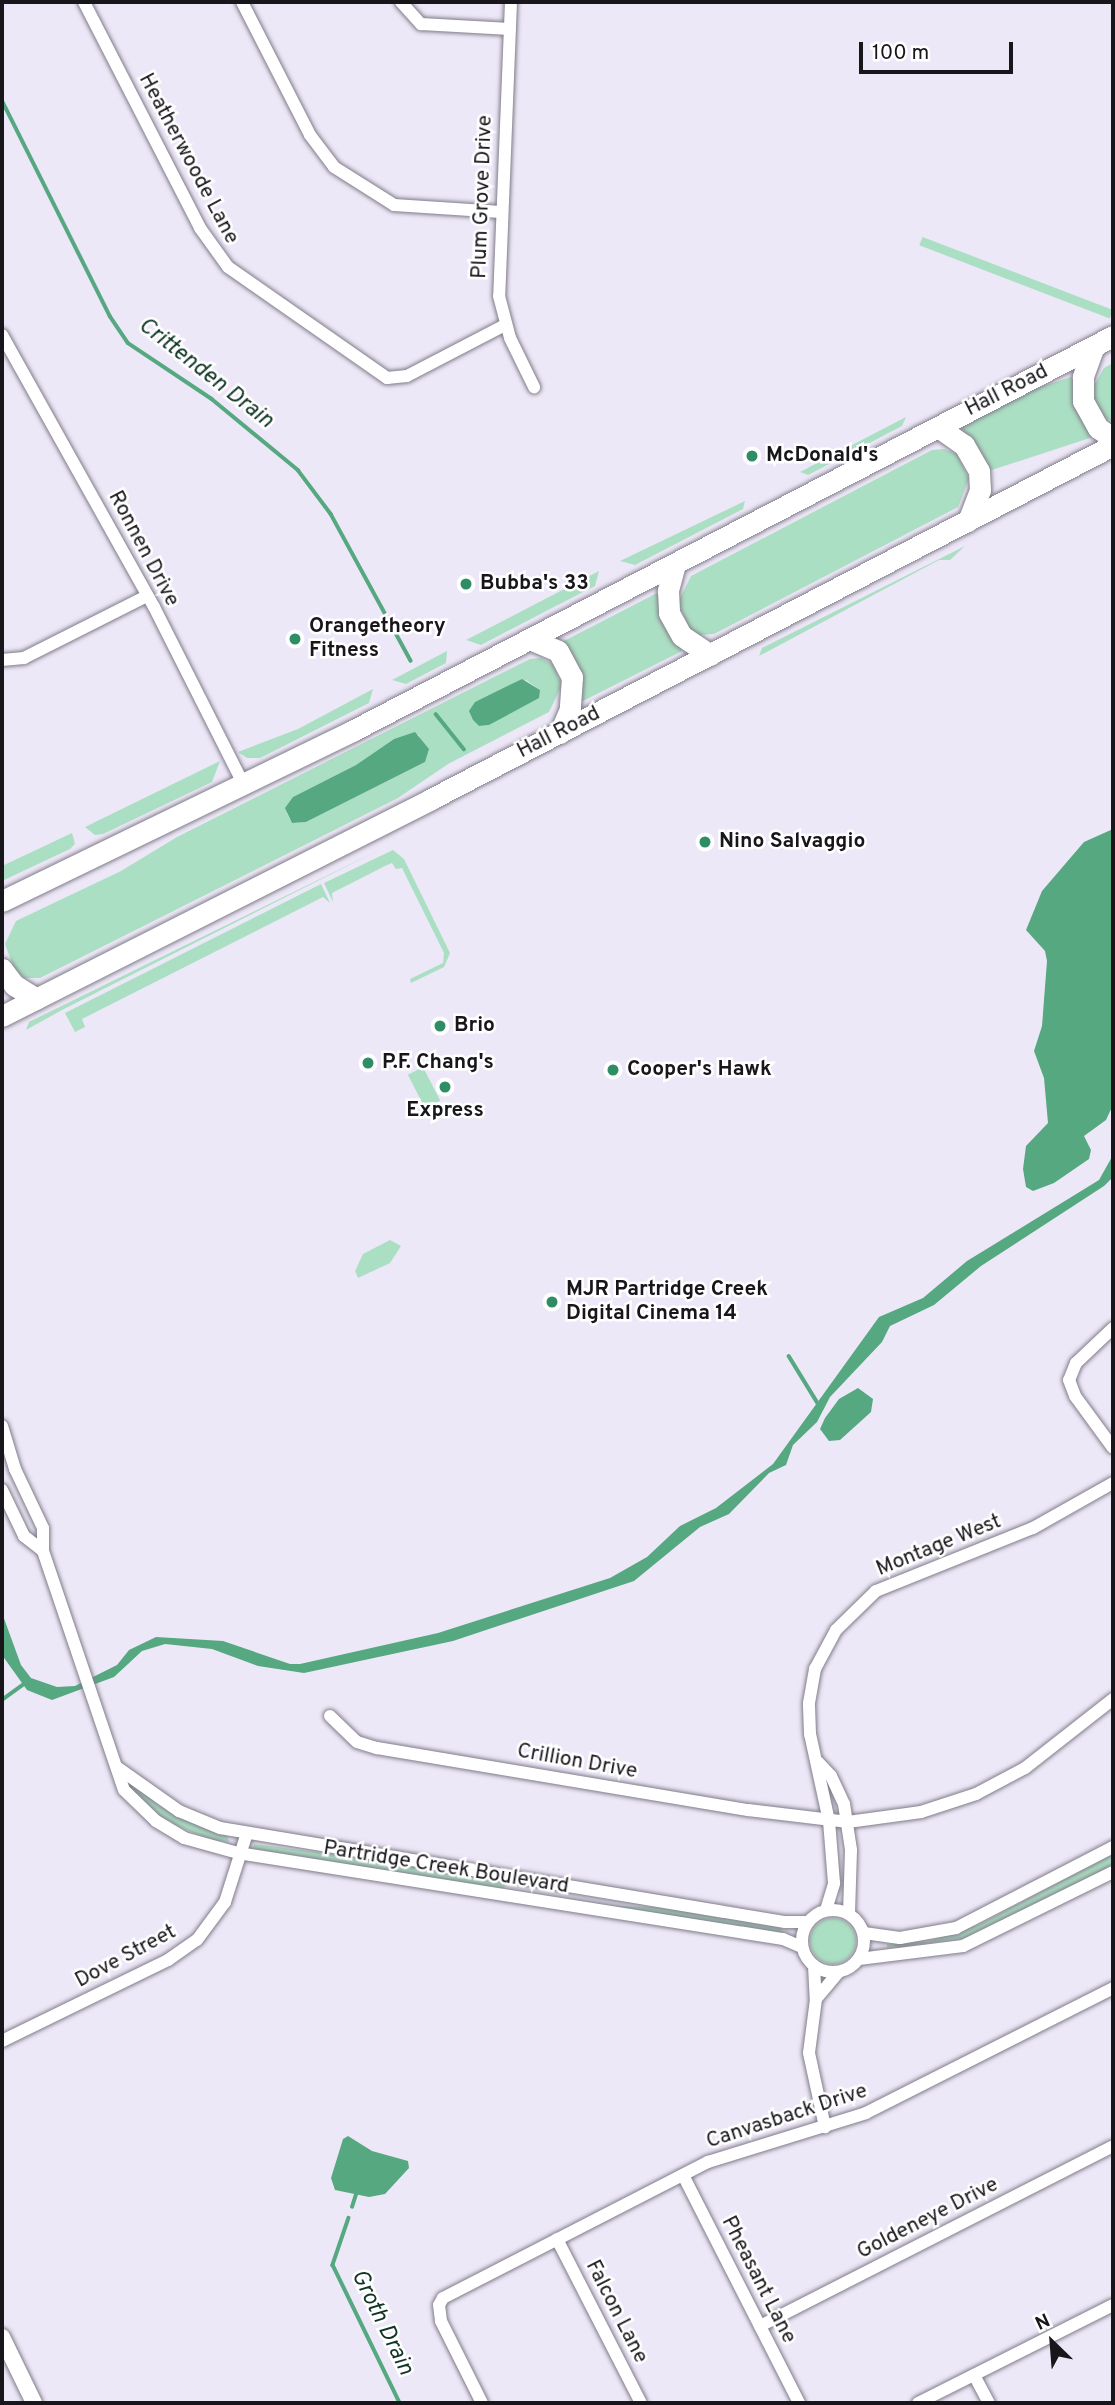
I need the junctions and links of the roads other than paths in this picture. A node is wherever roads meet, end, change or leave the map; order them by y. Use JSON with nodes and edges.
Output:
{"nodes":[{"id":1,"x":84,"y":2,"type":"edge"},
{"id":2,"x":242,"y":2,"type":"edge"},
{"id":3,"x":401,"y":2,"type":"edge"},
{"id":4,"x":511,"y":2,"type":"edge"},
{"id":5,"x":510,"y":29,"type":"junction"},
{"id":6,"x":501,"y":212,"type":"junction"},
{"id":7,"x":505,"y":325,"type":"junction"},
{"id":8,"x":2,"y":335,"type":"edge"},
{"id":9,"x":1104,"y":341,"type":"edge"},
{"id":10,"x":534,"y":387,"type":"dead end"},
{"id":11,"x":938,"y":428,"type":"junction"},
{"id":12,"x":1113,"y":438,"type":"edge"},
{"id":13,"x":1113,"y":445,"type":"edge"},
{"id":14,"x":968,"y":521,"type":"junction"},
{"id":15,"x":675,"y":564,"type":"junction"},
{"id":16,"x":147,"y":596,"type":"junction"},
{"id":17,"x":530,"y":639,"type":"junction"},
{"id":18,"x":710,"y":655,"type":"junction"},
{"id":19,"x":2,"y":660,"type":"edge"},
{"id":20,"x":560,"y":733,"type":"junction"},
{"id":21,"x":244,"y":785,"type":"junction"},
{"id":22,"x":10,"y":897,"type":"edge"},
{"id":23,"x":2,"y":919,"type":"edge"},
{"id":24,"x":2,"y":970,"type":"edge"},
{"id":25,"x":36,"y":999,"type":"junction"},
{"id":26,"x":2,"y":1016,"type":"edge"},
{"id":27,"x":1113,"y":1328,"type":"edge"},
{"id":28,"x":2,"y":1426,"type":"edge"},
{"id":29,"x":1113,"y":1448,"type":"edge"},
{"id":30,"x":1113,"y":1483,"type":"edge"},
{"id":31,"x":2,"y":1490,"type":"edge"},
{"id":32,"x":43,"y":1551,"type":"junction"},
{"id":33,"x":1113,"y":1699,"type":"edge"},
{"id":34,"x":330,"y":1716,"type":"dead end"},
{"id":35,"x":818,"y":1762,"type":"junction"},
{"id":36,"x":118,"y":1768,"type":"junction"},
{"id":37,"x":829,"y":1821,"type":"junction"},
{"id":38,"x":848,"y":1822,"type":"junction"},
{"id":39,"x":247,"y":1833,"type":"junction"},
{"id":40,"x":1113,"y":1847,"type":"edge"},
{"id":41,"x":238,"y":1853,"type":"junction"},
{"id":42,"x":1113,"y":1872,"type":"edge"},
{"id":43,"x":826,"y":1910,"type":"junction"},
{"id":44,"x":849,"y":1913,"type":"junction"},
{"id":45,"x":808,"y":1922,"type":"junction"},
{"id":46,"x":864,"y":1933,"type":"junction"},
{"id":47,"x":802,"y":1947,"type":"junction"},
{"id":48,"x":859,"y":1959,"type":"junction"},
{"id":49,"x":814,"y":1966,"type":"junction"},
{"id":50,"x":839,"y":1972,"type":"junction"},
{"id":51,"x":1113,"y":1988,"type":"edge"},
{"id":52,"x":816,"y":1999,"type":"junction"},
{"id":53,"x":2,"y":2041,"type":"edge"},
{"id":54,"x":825,"y":2127,"type":"junction"},
{"id":55,"x":1113,"y":2146,"type":"edge"},
{"id":56,"x":682,"y":2175,"type":"junction"},
{"id":57,"x":557,"y":2239,"type":"junction"},
{"id":58,"x":1113,"y":2305,"type":"edge"},
{"id":59,"x":760,"y":2326,"type":"junction"},
{"id":60,"x":2,"y":2341,"type":"edge"},
{"id":61,"x":974,"y":2375,"type":"junction"},
{"id":62,"x":34,"y":2403,"type":"edge"},
{"id":63,"x":482,"y":2403,"type":"edge"},
{"id":64,"x":641,"y":2403,"type":"edge"},
{"id":65,"x":799,"y":2403,"type":"edge"},
{"id":66,"x":918,"y":2403,"type":"edge"},
{"id":67,"x":989,"y":2403,"type":"edge"}],
"edges":[{"from":1,"to":7,"type":"street","name":"Heatherwoode Lane"},
{"from":2,"to":6,"type":"street"},
{"from":3,"to":5,"type":"street"},
{"from":4,"to":5,"type":"street","name":"Plum Grove Drive"},
{"from":5,"to":6,"type":"street","name":"Plum Grove Drive"},
{"from":6,"to":7,"type":"street","name":"Plum Grove Drive"},
{"from":7,"to":10,"type":"street","name":"Plum Grove Drive"},
{"from":8,"to":16,"type":"street","name":"Ronnen Drive"},
{"from":9,"to":11,"type":"highway","name":"Hall Road"},
{"from":9,"to":12,"type":"highway"},
{"from":11,"to":14,"type":"highway"},
{"from":11,"to":15,"type":"highway","name":"Hall Road"},
{"from":13,"to":14,"type":"highway","name":"Hall Road"},
{"from":14,"to":18,"type":"highway","name":"Hall Road"},
{"from":15,"to":17,"type":"highway","name":"Hall Road"},
{"from":15,"to":18,"type":"highway"},
{"from":16,"to":19,"type":"street"},
{"from":16,"to":21,"type":"street","name":"Ronnen Drive"},
{"from":17,"to":20,"type":"highway"},
{"from":17,"to":21,"type":"highway","name":"Hall Road"},
{"from":18,"to":20,"type":"highway","name":"Hall Road"},
{"from":20,"to":25,"type":"highway","name":"Hall Road"},
{"from":21,"to":22,"type":"highway","name":"Hall Road"},
{"from":22,"to":23,"type":"highway"},
{"from":24,"to":25,"type":"highway"},
{"from":25,"to":26,"type":"highway","name":"Hall Road"},
{"from":27,"to":29,"type":"street"},
{"from":28,"to":32,"type":"street","name":"Partridge Creek Boulevard"},
{"from":30,"to":35,"type":"street","name":"Montage West"},
{"from":31,"to":32,"type":"street","name":"Partridge Creek Boulevard"},
{"from":32,"to":36,"type":"street","name":"Partridge Creek Boulevard"},
{"from":33,"to":38,"type":"street","name":"Crillion Drive"},
{"from":34,"to":37,"type":"street","name":"Crillion Drive"},
{"from":35,"to":37,"type":"street","name":"Montage West"},
{"from":35,"to":38,"type":"street","name":"Montage West"},
{"from":36,"to":39,"type":"street","name":"Partridge Creek Boulevard"},
{"from":36,"to":41,"type":"street","name":"Partridge Creek Boulevard"},
{"from":37,"to":38,"type":"street","name":"Crillion Drive"},
{"from":37,"to":43,"type":"street","name":"Montage West"},
{"from":38,"to":44,"type":"street","name":"Montage West"},
{"from":39,"to":41,"type":"street","name":"Dove Street"},
{"from":39,"to":45,"type":"street","name":"Partridge Creek Boulevard"},
{"from":40,"to":46,"type":"street"},
{"from":41,"to":47,"type":"street","name":"Partridge Creek Boulevard"},
{"from":41,"to":53,"type":"street","name":"Dove Street"},
{"from":42,"to":48,"type":"street"},
{"from":43,"to":44,"type":"street"},
{"from":43,"to":45,"type":"street"},
{"from":44,"to":46,"type":"street"},
{"from":45,"to":47,"type":"street"},
{"from":46,"to":48,"type":"street"},
{"from":47,"to":49,"type":"street"},
{"from":48,"to":50,"type":"street"},
{"from":49,"to":50,"type":"street"},
{"from":49,"to":52,"type":"street"},
{"from":50,"to":52,"type":"street"},
{"from":51,"to":54,"type":"street","name":"Canvasback Drive"},
{"from":52,"to":54,"type":"street"},
{"from":54,"to":56,"type":"street","name":"Canvasback Drive"},
{"from":55,"to":59,"type":"street","name":"Goldeneye Drive"},
{"from":56,"to":57,"type":"street","name":"Canvasback Drive"},
{"from":56,"to":59,"type":"street","name":"Pheasant Lane"},
{"from":57,"to":63,"type":"street","name":"Canvasback Drive"},
{"from":57,"to":64,"type":"street","name":"Falcon Lane"},
{"from":58,"to":61,"type":"street"},
{"from":59,"to":65,"type":"street","name":"Pheasant Lane"},
{"from":60,"to":62,"type":"main road"},
{"from":61,"to":66,"type":"street"},
{"from":61,"to":67,"type":"street"}]}
